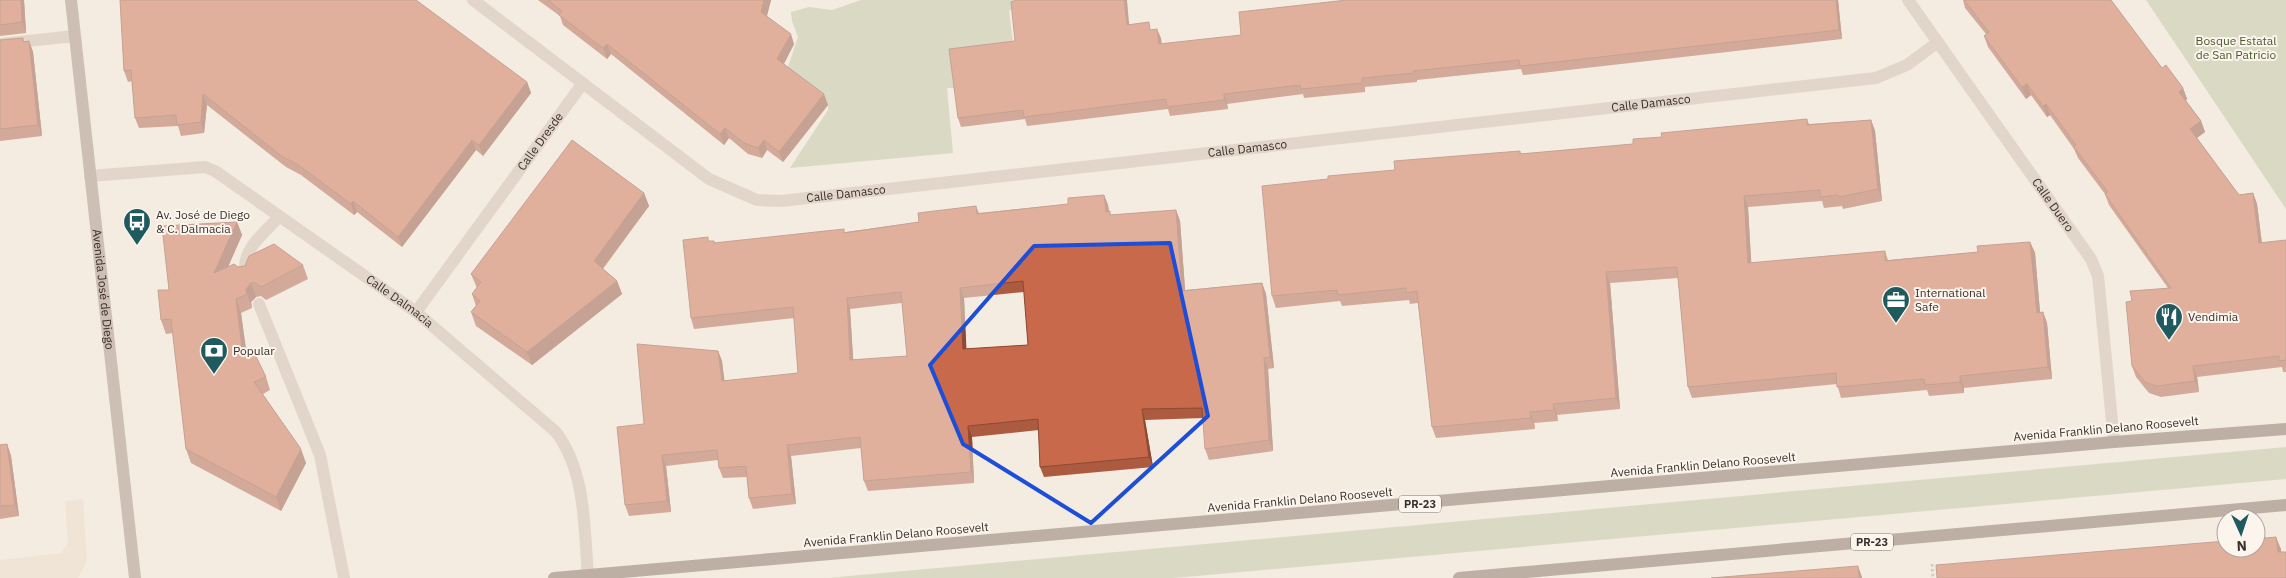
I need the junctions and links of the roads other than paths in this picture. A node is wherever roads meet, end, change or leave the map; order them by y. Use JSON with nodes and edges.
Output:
{"nodes":[{"id":1,"x":71,"y":0,"type":"edge"},
{"id":2,"x":473,"y":0,"type":"edge"},
{"id":3,"x":1908,"y":0,"type":"edge"},
{"id":4,"x":74,"y":36,"type":"junction"},
{"id":5,"x":1938,"y":42,"type":"junction"},
{"id":6,"x":0,"y":44,"type":"edge"},
{"id":7,"x":583,"y":83,"type":"junction"},
{"id":8,"x":90,"y":176,"type":"junction"},
{"id":9,"x":279,"y":217,"type":"junction"},
{"id":10,"x":246,"y":274,"type":"edge"},
{"id":11,"x":260,"y":304,"type":"edge"},
{"id":12,"x":416,"y":312,"type":"junction"},
{"id":13,"x":2286,"y":429,"type":"edge"},
{"id":14,"x":2114,"y":442,"type":"junction"},
{"id":15,"x":2286,"y":505,"type":"edge"},
{"id":16,"x":588,"y":575,"type":"junction"},
{"id":17,"x":135,"y":578,"type":"edge"},
{"id":18,"x":344,"y":578,"type":"edge"},
{"id":19,"x":554,"y":578,"type":"edge"},
{"id":20,"x":1459,"y":578,"type":"edge"}],
"edges":[{"from":1,"to":4,"type":"main road","name":"Avenida José de Diego"},
{"from":2,"to":7,"type":"street"},
{"from":3,"to":5,"type":"street","name":"Calle Duero"},
{"from":4,"to":6,"type":"street"},
{"from":4,"to":8,"type":"main road","name":"Avenida José de Diego"},
{"from":5,"to":7,"type":"street","name":"Calle Damasco"},
{"from":5,"to":14,"type":"street","name":"Calle Duero"},
{"from":7,"to":12,"type":"street","name":"Calle Dresde"},
{"from":8,"to":9,"type":"street","name":"Calle Dalmacia"},
{"from":8,"to":17,"type":"main road","name":"Avenida José de Diego"},
{"from":9,"to":10,"type":"street"},
{"from":9,"to":12,"type":"street","name":"Calle Dalmacia"},
{"from":11,"to":18,"type":"street"},
{"from":12,"to":16,"type":"street","name":"Calle Dalmacia"},
{"from":13,"to":14,"type":"main road","name":"Avenida Franklin Delano Roosevelt","number":"PR-23"},
{"from":14,"to":16,"type":"main road","name":"Avenida Franklin Delano Roosevelt","number":"PR-23"},
{"from":15,"to":20,"type":"main road","number":"PR-23"},
{"from":16,"to":19,"type":"main road","name":"Avenida Franklin Delano Roosevelt","number":"PR-23"}]}
